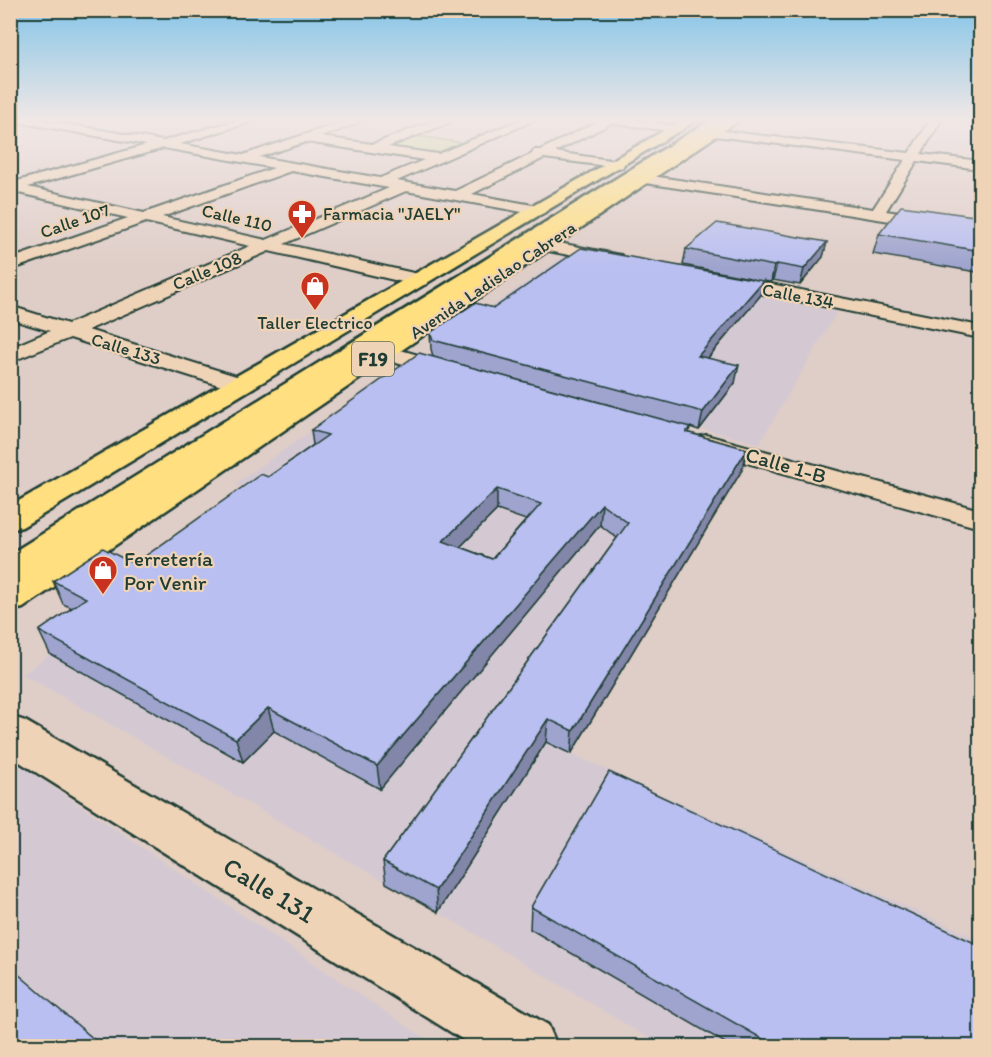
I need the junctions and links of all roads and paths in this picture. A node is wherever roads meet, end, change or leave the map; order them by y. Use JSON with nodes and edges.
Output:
{"nodes":[{"id":1,"x":78,"y":168,"type":"edge"},
{"id":2,"x":285,"y":168,"type":"edge"},
{"id":3,"x":297,"y":168,"type":"edge"},
{"id":4,"x":415,"y":168,"type":"edge"},
{"id":5,"x":512,"y":168,"type":"edge"},
{"id":6,"x":611,"y":168,"type":"edge"},
{"id":7,"x":643,"y":168,"type":"edge"},
{"id":8,"x":647,"y":168,"type":"edge"},
{"id":9,"x":659,"y":168,"type":"edge"},
{"id":10,"x":906,"y":168,"type":"edge"},
{"id":11,"x":645,"y":179,"type":"junction"},
{"id":12,"x":380,"y":183,"type":"junction"},
{"id":13,"x":11,"y":187,"type":"edge"},
{"id":14,"x":403,"y":187,"type":"junction"},
{"id":15,"x":456,"y":196,"type":"junction"},
{"id":16,"x":539,"y":210,"type":"junction"},
{"id":17,"x":877,"y":214,"type":"junction"},
{"id":18,"x":146,"y":217,"type":"junction"},
{"id":19,"x":981,"y":230,"type":"edge"},
{"id":20,"x":268,"y":245,"type":"junction"},
{"id":21,"x":544,"y":245,"type":"junction"},
{"id":22,"x":630,"y":262,"type":"edge"},
{"id":23,"x":10,"y":265,"type":"edge"},
{"id":24,"x":700,"y":276,"type":"edge"},
{"id":25,"x":420,"y":280,"type":"junction"},
{"id":26,"x":10,"y":312,"type":"edge"},
{"id":27,"x":69,"y":331,"type":"junction"},
{"id":28,"x":981,"y":332,"type":"edge"},
{"id":29,"x":383,"y":352,"type":"junction"},
{"id":30,"x":10,"y":356,"type":"edge"},
{"id":31,"x":475,"y":378,"type":"edge"},
{"id":32,"x":241,"y":385,"type":"junction"},
{"id":33,"x":682,"y":436,"type":"edge"},
{"id":34,"x":981,"y":519,"type":"edge"},
{"id":35,"x":10,"y":520,"type":"edge"},
{"id":36,"x":10,"y":545,"type":"edge"},
{"id":37,"x":10,"y":570,"type":"edge"},
{"id":38,"x":10,"y":599,"type":"edge"},
{"id":39,"x":10,"y":734,"type":"edge"},
{"id":40,"x":527,"y":1047,"type":"edge"}],
"edges":[{"from":1,"to":13,"type":"street"},
{"from":2,"to":18,"type":"street","name":"Calle 107"},
{"from":3,"to":12,"type":"street"},
{"from":4,"to":12,"type":"street"},
{"from":5,"to":15,"type":"street"},
{"from":6,"to":16,"type":"main road","name":"Avenida Ladislao Cabrera","number":"F19"},
{"from":7,"to":36,"type":"main road","name":"Avenida Ladislao Cabrera","number":"F19"},
{"from":8,"to":37,"type":"main road","name":"Avenida Ladislao Cabrera","number":"F19"},
{"from":9,"to":11,"type":"main road","name":"Avenida Ladislao Cabrera","number":"F19"},
{"from":10,"to":17,"type":"street"},
{"from":11,"to":17,"type":"street"},
{"from":11,"to":21,"type":"main road","name":"Avenida Ladislao Cabrera","number":"F19"},
{"from":12,"to":14,"type":"street"},
{"from":13,"to":18,"type":"street","name":"Calle 110"},
{"from":14,"to":15,"type":"street"},
{"from":14,"to":20,"type":"street","name":"Calle 108"},
{"from":15,"to":16,"type":"street"},
{"from":16,"to":25,"type":"main road","name":"Avenida Ladislao Cabrera","number":"F19"},
{"from":17,"to":19,"type":"street"},
{"from":18,"to":20,"type":"street","name":"Calle 110"},
{"from":18,"to":23,"type":"street","name":"Calle 107"},
{"from":20,"to":25,"type":"street","name":"Calle 110"},
{"from":20,"to":27,"type":"street","name":"Calle 108"},
{"from":21,"to":22,"type":"street"},
{"from":21,"to":29,"type":"main road","name":"Avenida Ladislao Cabrera","number":"F19"},
{"from":24,"to":28,"type":"street","name":"Calle 134"},
{"from":25,"to":32,"type":"main road","name":"Avenida Ladislao Cabrera","number":"F19"},
{"from":26,"to":27,"type":"street","name":"Calle 133"},
{"from":27,"to":30,"type":"street","name":"Calle 108"},
{"from":27,"to":32,"type":"street","name":"Calle 133"},
{"from":29,"to":31,"type":"street"},
{"from":29,"to":38,"type":"main road","name":"Avenida Ladislao Cabrera","number":"F19"},
{"from":32,"to":35,"type":"main road","name":"Avenida Ladislao Cabrera","number":"F19"},
{"from":33,"to":34,"type":"street","name":"Calle 1-B"},
{"from":39,"to":40,"type":"street","name":"Calle 131"}]}
